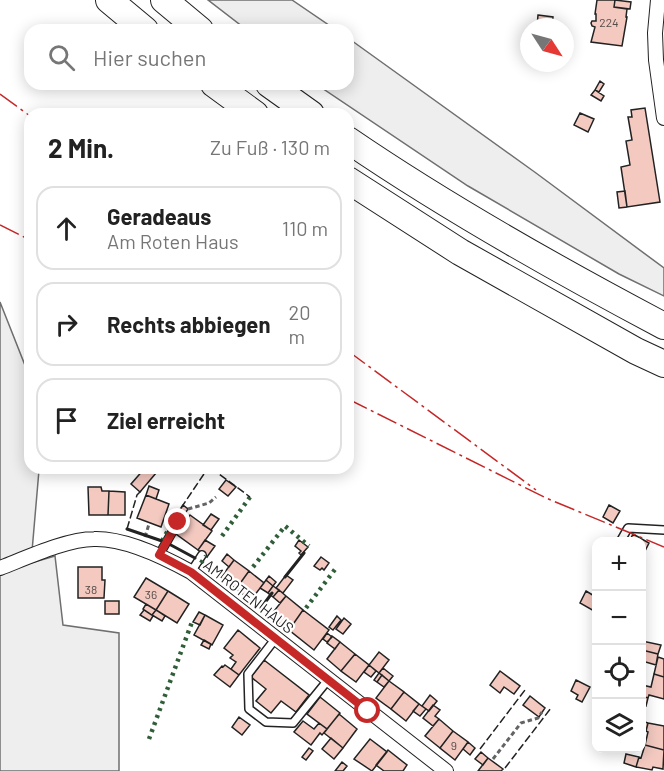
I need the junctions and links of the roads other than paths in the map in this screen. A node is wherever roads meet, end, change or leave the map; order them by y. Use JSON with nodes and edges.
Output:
{"nodes":[{"id":1,"x":109,"y":0,"type":"edge"},
{"id":2,"x":164,"y":0,"type":"edge"},
{"id":3,"x":658,"y":0,"type":"edge"},
{"id":4,"x":138,"y":24,"type":"edge"},
{"id":5,"x":193,"y":24,"type":"edge"},
{"id":6,"x":222,"y":90,"type":"edge"},
{"id":7,"x":277,"y":90,"type":"edge"},
{"id":8,"x":247,"y":108,"type":"edge"},
{"id":9,"x":303,"y":108,"type":"edge"},
{"id":10,"x":664,"y":118,"type":"edge"},
{"id":11,"x":354,"y":144,"type":"edge"},
{"id":12,"x":354,"y":184,"type":"edge"},
{"id":13,"x":664,"y":326,"type":"edge"},
{"id":14,"x":664,"y":364,"type":"edge"},
{"id":15,"x":178,"y":522,"type":"dead end"},
{"id":16,"x":664,"y":530,"type":"edge"},
{"id":17,"x":623,"y":537,"type":"edge"},
{"id":18,"x":159,"y":555,"type":"junction"},
{"id":19,"x":202,"y":555,"type":"dead end"},
{"id":20,"x":0,"y":568,"type":"edge"},
{"id":21,"x":191,"y":572,"type":"junction"},
{"id":22,"x":276,"y":638,"type":"junction"},
{"id":23,"x":328,"y":680,"type":"junction"},
{"id":24,"x":446,"y":771,"type":"edge"}],
"edges":[{"from":1,"to":4,"type":"highway"},
{"from":2,"to":5,"type":"highway"},
{"from":3,"to":10,"type":"street"},
{"from":6,"to":8,"type":"highway"},
{"from":7,"to":9,"type":"highway"},
{"from":11,"to":13,"type":"highway"},
{"from":12,"to":14,"type":"highway"},
{"from":15,"to":18,"type":"lane"},
{"from":16,"to":17,"type":"lane"},
{"from":18,"to":20,"type":"street","name":"AM ROTEN HAUS"},
{"from":18,"to":21,"type":"street","name":"AM ROTEN HAUS"},
{"from":19,"to":21,"type":"lane"},
{"from":21,"to":22,"type":"street","name":"AM ROTEN HAUS"},
{"from":22,"to":23,"type":"street","name":"AM ROTEN HAUS"},
{"from":22,"to":23,"type":"lane"},
{"from":23,"to":24,"type":"street","name":"AM ROTEN HAUS"}]}
